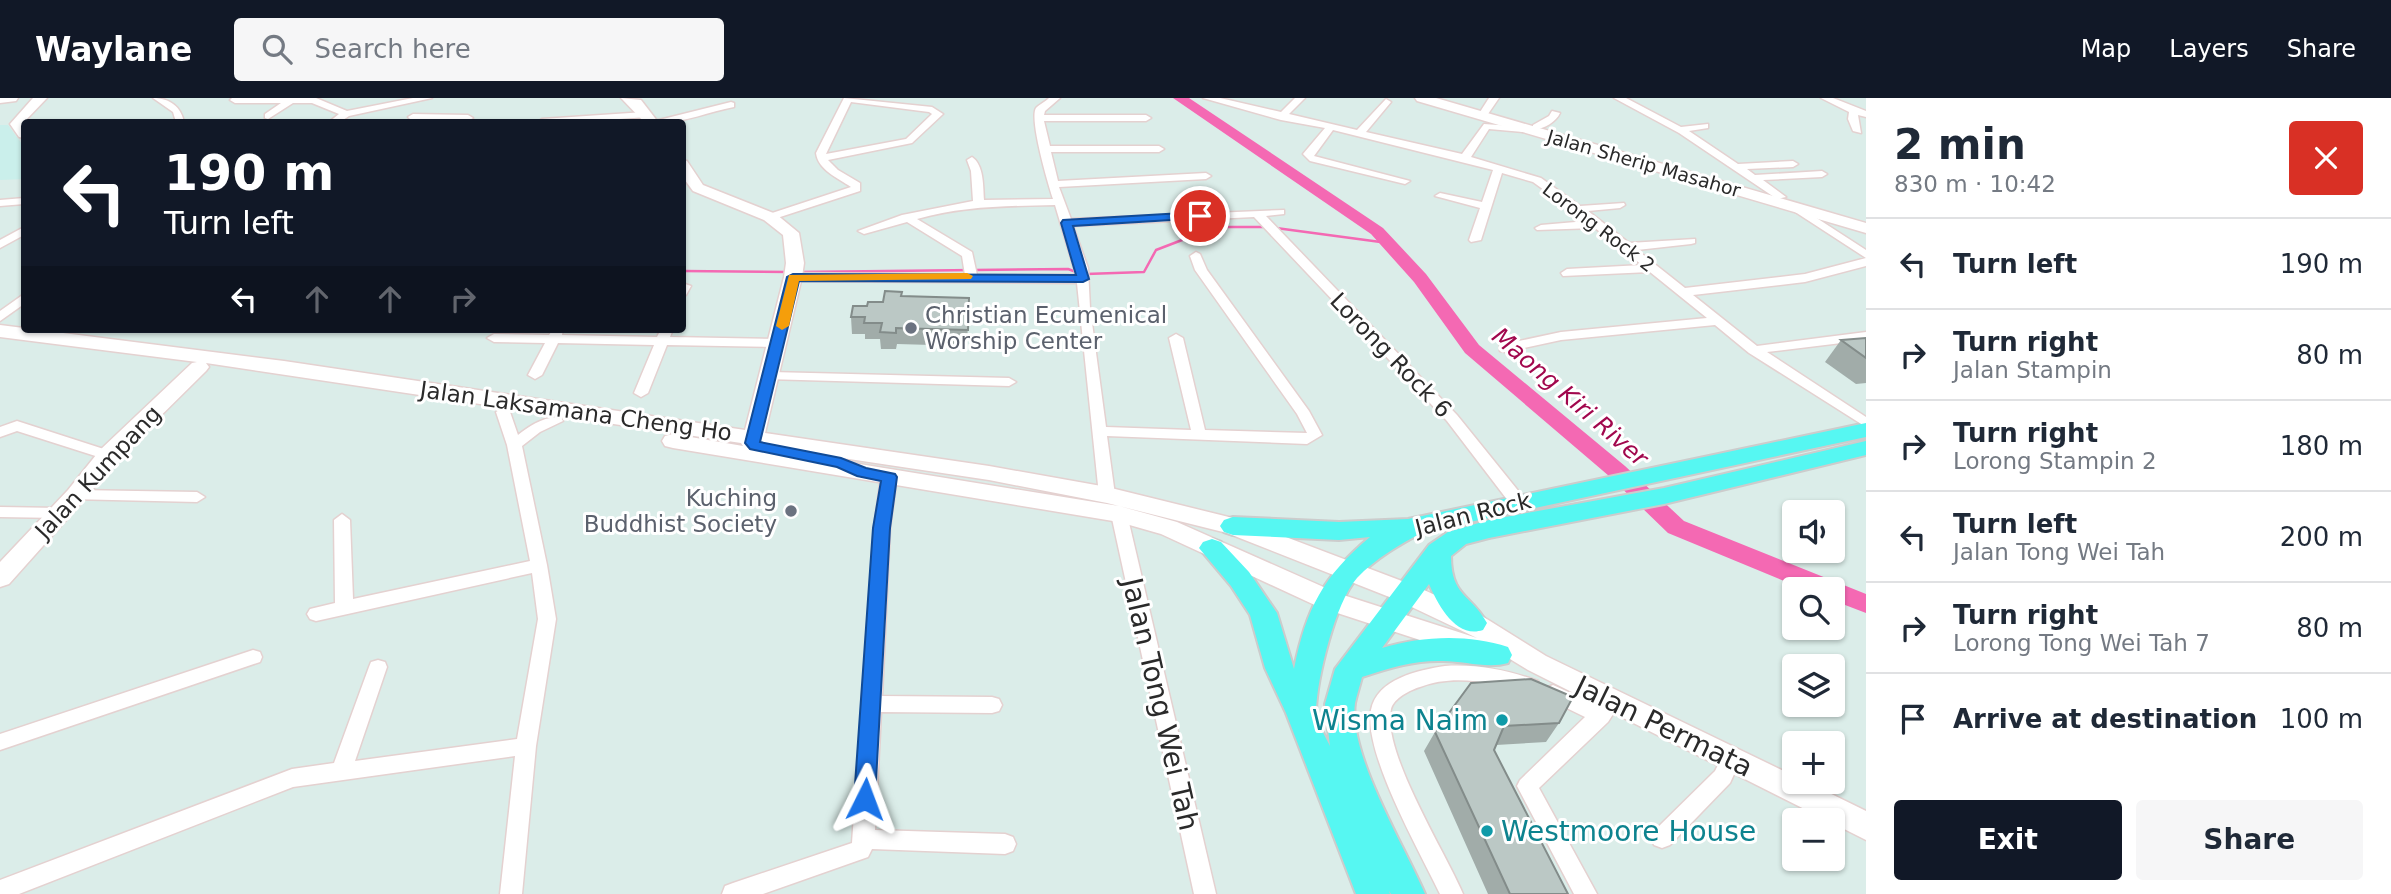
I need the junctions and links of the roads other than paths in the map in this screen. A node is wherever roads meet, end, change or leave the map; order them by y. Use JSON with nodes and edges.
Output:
{"nodes":[{"id":1,"x":11,"y":98,"type":"edge"},
{"id":2,"x":40,"y":98,"type":"edge"},
{"id":3,"x":158,"y":98,"type":"edge"},
{"id":4,"x":430,"y":98,"type":"edge"},
{"id":5,"x":628,"y":98,"type":"edge"},
{"id":6,"x":1055,"y":98,"type":"edge"},
{"id":7,"x":1208,"y":98,"type":"edge"},
{"id":8,"x":1300,"y":98,"type":"edge"},
{"id":9,"x":1422,"y":98,"type":"edge"},
{"id":10,"x":1437,"y":98,"type":"edge"},
{"id":11,"x":1494,"y":98,"type":"edge"},
{"id":12,"x":1619,"y":98,"type":"edge"},
{"id":13,"x":1826,"y":98,"type":"edge"},
{"id":14,"x":0,"y":99,"type":"edge"},
{"id":15,"x":848,"y":99,"type":"edge"},
{"id":16,"x":235,"y":100,"type":"dead end"},
{"id":17,"x":291,"y":100,"type":"junction"},
{"id":18,"x":1386,"y":102,"type":"dead end"},
{"id":19,"x":730,"y":105,"type":"dead end"},
{"id":20,"x":1854,"y":112,"type":"junction"},
{"id":21,"x":1555,"y":113,"type":"dead end"},
{"id":22,"x":346,"y":114,"type":"junction"},
{"id":23,"x":1866,"y":114,"type":"edge"},
{"id":24,"x":268,"y":116,"type":"dead end"},
{"id":25,"x":1281,"y":117,"type":"junction"},
{"id":26,"x":1482,"y":117,"type":"junction"},
{"id":27,"x":468,"y":118,"type":"dead end"},
{"id":28,"x":1039,"y":118,"type":"junction"},
{"id":29,"x":1146,"y":118,"type":"dead end"},
{"id":30,"x":21,"y":119,"type":"edge"},
{"id":31,"x":179,"y":119,"type":"edge"},
{"id":32,"x":338,"y":119,"type":"edge"},
{"id":33,"x":411,"y":119,"type":"edge"},
{"id":34,"x":439,"y":119,"type":"edge"},
{"id":35,"x":650,"y":119,"type":"edge"},
{"id":36,"x":658,"y":119,"type":"edge"},
{"id":37,"x":1705,"y":125,"type":"dead end"},
{"id":38,"x":1330,"y":128,"type":"junction"},
{"id":39,"x":1534,"y":129,"type":"junction"},
{"id":40,"x":1678,"y":130,"type":"junction"},
{"id":41,"x":1858,"y":131,"type":"dead end"},
{"id":42,"x":1359,"y":134,"type":"junction"},
{"id":43,"x":1044,"y":149,"type":"junction"},
{"id":44,"x":1159,"y":149,"type":"dead end"},
{"id":45,"x":821,"y":158,"type":"junction"},
{"id":46,"x":1465,"y":158,"type":"junction"},
{"id":47,"x":972,"y":160,"type":"dead end"},
{"id":48,"x":1793,"y":164,"type":"dead end"},
{"id":49,"x":1499,"y":167,"type":"junction"},
{"id":50,"x":1743,"y":172,"type":"junction"},
{"id":51,"x":1822,"y":174,"type":"dead end"},
{"id":52,"x":1206,"y":176,"type":"dead end"},
{"id":53,"x":1717,"y":179,"type":"junction"},
{"id":54,"x":1405,"y":181,"type":"dead end"},
{"id":55,"x":1052,"y":184,"type":"junction"},
{"id":56,"x":690,"y":189,"type":"edge"},
{"id":57,"x":1440,"y":196,"type":"dead end"},
{"id":58,"x":21,"y":201,"type":"edge"},
{"id":59,"x":1786,"y":201,"type":"junction"},
{"id":60,"x":1059,"y":202,"type":"junction"},
{"id":61,"x":0,"y":203,"type":"edge"},
{"id":62,"x":979,"y":204,"type":"junction"},
{"id":63,"x":1620,"y":205,"type":"dead end"},
{"id":64,"x":1486,"y":206,"type":"junction"},
{"id":65,"x":1579,"y":209,"type":"junction"},
{"id":66,"x":1280,"y":212,"type":"dead end"},
{"id":67,"x":1256,"y":213,"type":"junction"},
{"id":68,"x":770,"y":217,"type":"junction"},
{"id":69,"x":906,"y":217,"type":"junction"},
{"id":70,"x":1866,"y":220,"type":"edge"},
{"id":71,"x":1813,"y":221,"type":"junction"},
{"id":72,"x":1844,"y":222,"type":"junction"},
{"id":73,"x":1067,"y":223,"type":"junction"},
{"id":74,"x":1598,"y":224,"type":"junction"},
{"id":75,"x":1541,"y":228,"type":"dead end"},
{"id":76,"x":1866,"y":228,"type":"edge"},
{"id":77,"x":864,"y":231,"type":"dead end"},
{"id":78,"x":21,"y":232,"type":"edge"},
{"id":79,"x":1475,"y":240,"type":"dead end"},
{"id":80,"x":1691,"y":241,"type":"dead end"},
{"id":81,"x":0,"y":246,"type":"edge"},
{"id":82,"x":1628,"y":247,"type":"junction"},
{"id":83,"x":1866,"y":255,"type":"edge"},
{"id":84,"x":1196,"y":256,"type":"dead end"},
{"id":85,"x":1866,"y":262,"type":"edge"},
{"id":86,"x":1653,"y":268,"type":"junction"},
{"id":87,"x":970,"y":270,"type":"junction"},
{"id":88,"x":794,"y":271,"type":"junction"},
{"id":89,"x":1567,"y":273,"type":"dead end"},
{"id":90,"x":1083,"y":274,"type":"junction"},
{"id":91,"x":1682,"y":292,"type":"junction"},
{"id":92,"x":21,"y":300,"type":"edge"},
{"id":93,"x":0,"y":317,"type":"edge"},
{"id":94,"x":1718,"y":321,"type":"junction"},
{"id":95,"x":0,"y":331,"type":"edge"},
{"id":96,"x":556,"y":334,"type":"edge"},
{"id":97,"x":664,"y":335,"type":"edge"},
{"id":98,"x":1866,"y":336,"type":"edge"},
{"id":99,"x":494,"y":338,"type":"dead end"},
{"id":100,"x":1176,"y":338,"type":"dead end"},
{"id":101,"x":778,"y":343,"type":"junction"},
{"id":102,"x":0,"y":344,"type":"edge"},
{"id":103,"x":1506,"y":348,"type":"dead end"},
{"id":104,"x":1754,"y":350,"type":"junction"},
{"id":105,"x":199,"y":368,"type":"junction"},
{"id":106,"x":535,"y":375,"type":"dead end"},
{"id":107,"x":771,"y":376,"type":"junction"},
{"id":108,"x":1009,"y":382,"type":"dead end"},
{"id":109,"x":641,"y":393,"type":"dead end"},
{"id":110,"x":503,"y":412,"type":"junction"},
{"id":111,"x":556,"y":421,"type":"junction"},
{"id":112,"x":1866,"y":423,"type":"edge"},
{"id":113,"x":1866,"y":430,"type":"edge"},
{"id":114,"x":0,"y":432,"type":"edge"},
{"id":115,"x":1099,"y":432,"type":"junction"},
{"id":116,"x":1199,"y":435,"type":"junction"},
{"id":117,"x":754,"y":437,"type":"junction"},
{"id":118,"x":514,"y":445,"type":"junction"},
{"id":119,"x":1866,"y":448,"type":"edge"},
{"id":120,"x":108,"y":455,"type":"junction"},
{"id":121,"x":863,"y":473,"type":"junction"},
{"id":122,"x":889,"y":477,"type":"junction"},
{"id":123,"x":76,"y":495,"type":"junction"},
{"id":124,"x":197,"y":497,"type":"dead end"},
{"id":125,"x":1518,"y":502,"type":"junction"},
{"id":126,"x":1113,"y":504,"type":"junction"},
{"id":127,"x":0,"y":512,"type":"edge"},
{"id":128,"x":59,"y":513,"type":"junction"},
{"id":129,"x":342,"y":520,"type":"dead end"},
{"id":130,"x":1416,"y":525,"type":"junction"},
{"id":131,"x":1233,"y":526,"type":"junction"},
{"id":132,"x":1212,"y":548,"type":"junction"},
{"id":133,"x":1438,"y":552,"type":"junction"},
{"id":134,"x":540,"y":565,"type":"junction"},
{"id":135,"x":1347,"y":572,"type":"junction"},
{"id":136,"x":0,"y":578,"type":"edge"},
{"id":137,"x":1406,"y":593,"type":"junction"},
{"id":138,"x":1328,"y":600,"type":"junction"},
{"id":139,"x":344,"y":608,"type":"junction"},
{"id":140,"x":316,"y":614,"type":"dead end"},
{"id":141,"x":1388,"y":620,"type":"junction"},
{"id":142,"x":1473,"y":623,"type":"junction"},
{"id":143,"x":1498,"y":655,"type":"junction"},
{"id":144,"x":253,"y":657,"type":"dead end"},
{"id":145,"x":1536,"y":663,"type":"junction"},
{"id":146,"x":378,"y":667,"type":"dead end"},
{"id":147,"x":1350,"y":669,"type":"junction"},
{"id":148,"x":871,"y":704,"type":"junction"},
{"id":149,"x":992,"y":705,"type":"dead end"},
{"id":150,"x":1607,"y":708,"type":"junction"},
{"id":151,"x":1301,"y":713,"type":"junction"},
{"id":152,"x":0,"y":742,"type":"edge"},
{"id":153,"x":526,"y":747,"type":"junction"},
{"id":154,"x":1731,"y":759,"type":"junction"},
{"id":155,"x":341,"y":772,"type":"junction"},
{"id":156,"x":1866,"y":825,"type":"edge"},
{"id":157,"x":1662,"y":838,"type":"dead end"},
{"id":158,"x":863,"y":839,"type":"junction"},
{"id":159,"x":1005,"y":844,"type":"dead end"},
{"id":160,"x":0,"y":891,"type":"edge"},
{"id":161,"x":510,"y":894,"type":"edge"},
{"id":162,"x":733,"y":894,"type":"edge"},
{"id":163,"x":1205,"y":894,"type":"edge"},
{"id":164,"x":1373,"y":894,"type":"edge"},
{"id":165,"x":1408,"y":894,"type":"edge"},
{"id":166,"x":1452,"y":894,"type":"edge"},
{"id":167,"x":1586,"y":894,"type":"edge"}],
"edges":[{"from":1,"to":14,"type":"main road"},
{"from":2,"to":30,"type":"main road"},
{"from":3,"to":31,"type":"street"},
{"from":4,"to":22,"type":"street"},
{"from":4,"to":33,"type":"street"},
{"from":5,"to":35,"type":"main road"},
{"from":6,"to":28,"type":"street"},
{"from":7,"to":25,"type":"street","name":"Lorong Rock 2"},
{"from":8,"to":25,"type":"street"},
{"from":9,"to":26,"type":"main road","name":"Jalan Sherip Masahor"},
{"from":10,"to":26,"type":"main road","name":"Jalan Sherip Masahor"},
{"from":11,"to":26,"type":"street"},
{"from":12,"to":40,"type":"street"},
{"from":13,"to":20,"type":"street"},
{"from":15,"to":45,"type":"street"},
{"from":15,"to":45,"type":"street"},
{"from":16,"to":17,"type":"street"},
{"from":17,"to":22,"type":"street"},
{"from":17,"to":24,"type":"street"},
{"from":18,"to":42,"type":"street"},
{"from":19,"to":36,"type":"street"},
{"from":20,"to":23,"type":"street"},
{"from":20,"to":41,"type":"street"},
{"from":21,"to":39,"type":"street"},
{"from":22,"to":32,"type":"street"},
{"from":25,"to":38,"type":"street","name":"Lorong Rock 2"},
{"from":26,"to":39,"type":"main road","name":"Jalan Sherip Masahor"},
{"from":26,"to":46,"type":"street"},
{"from":27,"to":34,"type":"street"},
{"from":28,"to":29,"type":"street"},
{"from":28,"to":43,"type":"street","name":"Jalan Tong Wei Tah"},
{"from":37,"to":40,"type":"street"},
{"from":38,"to":42,"type":"street","name":"Lorong Rock 2"},
{"from":38,"to":54,"type":"street"},
{"from":39,"to":53,"type":"main road","name":"Jalan Sherip Masahor"},
{"from":39,"to":59,"type":"main road","name":"Jalan Sherip Masahor"},
{"from":40,"to":50,"type":"street"},
{"from":42,"to":46,"type":"street","name":"Lorong Rock 2"},
{"from":43,"to":44,"type":"street"},
{"from":43,"to":55,"type":"street","name":"Jalan Tong Wei Tah"},
{"from":45,"to":68,"type":"street"},
{"from":46,"to":49,"type":"street","name":"Lorong Rock 2"},
{"from":47,"to":62,"type":"street"},
{"from":48,"to":50,"type":"street"},
{"from":49,"to":64,"type":"street"},
{"from":49,"to":65,"type":"street","name":"Lorong Rock 2"},
{"from":50,"to":51,"type":"street"},
{"from":50,"to":53,"type":"main road"},
{"from":50,"to":59,"type":"street"},
{"from":52,"to":55,"type":"street"},
{"from":53,"to":59,"type":"main road","name":"Jalan Sherip Masahor"},
{"from":55,"to":60,"type":"street","name":"Jalan Tong Wei Tah"},
{"from":56,"to":68,"type":"main road"},
{"from":57,"to":64,"type":"street"},
{"from":58,"to":61,"type":"street"},
{"from":59,"to":70,"type":"main road","name":"Jalan Sherip Masahor"},
{"from":59,"to":71,"type":"street"},
{"from":59,"to":72,"type":"main road","name":"Jalan Sherip Masahor"},
{"from":60,"to":62,"type":"street"},
{"from":60,"to":73,"type":"street","name":"Jalan Tong Wei Tah"},
{"from":62,"to":69,"type":"street"},
{"from":63,"to":65,"type":"street"},
{"from":64,"to":79,"type":"street"},
{"from":65,"to":74,"type":"street","name":"Lorong Rock 2"},
{"from":66,"to":67,"type":"street"},
{"from":67,"to":73,"type":"street"},
{"from":67,"to":125,"type":"street","name":"Lorong Rock 6"},
{"from":68,"to":88,"type":"main road"},
{"from":69,"to":77,"type":"street"},
{"from":69,"to":87,"type":"street"},
{"from":71,"to":72,"type":"street"},
{"from":71,"to":83,"type":"street"},
{"from":72,"to":76,"type":"main road","name":"Jalan Sherip Masahor"},
{"from":73,"to":90,"type":"street","name":"Jalan Tong Wei Tah"},
{"from":74,"to":75,"type":"street"},
{"from":74,"to":82,"type":"street","name":"Lorong Rock 2"},
{"from":78,"to":81,"type":"street"},
{"from":80,"to":82,"type":"street"},
{"from":82,"to":86,"type":"street","name":"Lorong Rock 2"},
{"from":84,"to":116,"type":"street"},
{"from":85,"to":91,"type":"street"},
{"from":86,"to":89,"type":"street"},
{"from":86,"to":91,"type":"street","name":"Lorong Rock 2"},
{"from":87,"to":88,"type":"street"},
{"from":87,"to":90,"type":"street"},
{"from":88,"to":101,"type":"main road"},
{"from":90,"to":115,"type":"street","name":"Jalan Tong Wei Tah"},
{"from":91,"to":94,"type":"street","name":"Lorong Rock 2"},
{"from":92,"to":93,"type":"street"},
{"from":94,"to":103,"type":"street"},
{"from":94,"to":104,"type":"street","name":"Lorong Rock 2"},
{"from":95,"to":117,"type":"main road","name":"Jalan Laksamana Cheng Ho"},
{"from":96,"to":97,"type":"street"},
{"from":96,"to":99,"type":"street"},
{"from":96,"to":106,"type":"street"},
{"from":97,"to":101,"type":"street"},
{"from":97,"to":109,"type":"street"},
{"from":98,"to":104,"type":"street"},
{"from":100,"to":116,"type":"street"},
{"from":101,"to":107,"type":"main road"},
{"from":102,"to":105,"type":"main road","name":"Jalan Laksamana Cheng Ho"},
{"from":104,"to":112,"type":"street","name":"Lorong Rock 2"},
{"from":105,"to":110,"type":"main road","name":"Jalan Laksamana Cheng Ho"},
{"from":105,"to":120,"type":"main road","name":"Jalan Kumpang"},
{"from":107,"to":108,"type":"street"},
{"from":107,"to":117,"type":"main road"},
{"from":110,"to":111,"type":"main road","name":"Jalan Laksamana Cheng Ho"},
{"from":110,"to":118,"type":"street"},
{"from":111,"to":118,"type":"street"},
{"from":111,"to":121,"type":"main road","name":"Jalan Laksamana Cheng Ho"},
{"from":113,"to":125,"type":"main road","name":"Jalan Rock"},
{"from":114,"to":120,"type":"street"},
{"from":115,"to":116,"type":"street"},
{"from":115,"to":126,"type":"street","name":"Jalan Tong Wei Tah"},
{"from":117,"to":121,"type":"main road"},
{"from":117,"to":126,"type":"main road","name":"Jalan Laksamana Cheng Ho"},
{"from":118,"to":134,"type":"street"},
{"from":119,"to":133,"type":"main road","name":"Jalan Rock"},
{"from":120,"to":123,"type":"main road","name":"Jalan Kumpang"},
{"from":121,"to":122,"type":"main road","name":"Jalan Laksamana Cheng Ho"},
{"from":122,"to":126,"type":"main road","name":"Jalan Laksamana Cheng Ho"},
{"from":122,"to":148,"type":"street"},
{"from":123,"to":124,"type":"street"},
{"from":123,"to":128,"type":"main road","name":"Jalan Kumpang"},
{"from":125,"to":130,"type":"main road","name":"Jalan Rock"},
{"from":126,"to":131,"type":"main road","name":"Jalan Laksamana Cheng Ho"},
{"from":126,"to":132,"type":"main road","name":"Jalan Laksamana Cheng Ho"},
{"from":126,"to":163,"type":"street","name":"Jalan Tong Wei Tah"},
{"from":127,"to":128,"type":"street"},
{"from":128,"to":136,"type":"main road","name":"Jalan Kumpang"},
{"from":129,"to":139,"type":"street"},
{"from":130,"to":131,"type":"main road"},
{"from":130,"to":135,"type":"main road","name":"Jalan Rock"},
{"from":131,"to":135,"type":"main road","name":"Jalan Laksamana Cheng Ho"},
{"from":132,"to":138,"type":"main road","name":"Jalan Laksamana Cheng Ho"},
{"from":132,"to":151,"type":"main road"},
{"from":133,"to":137,"type":"main road","name":"Jalan Rock"},
{"from":133,"to":142,"type":"main road"},
{"from":134,"to":139,"type":"street"},
{"from":134,"to":153,"type":"street"},
{"from":135,"to":137,"type":"main road","name":"Jalan Laksamana Cheng Ho"},
{"from":135,"to":138,"type":"main road","name":"Jalan Rock"},
{"from":137,"to":141,"type":"main road","name":"Jalan Rock"},
{"from":137,"to":142,"type":"main road","name":"Jalan Laksamana Cheng Ho"},
{"from":138,"to":141,"type":"main road","name":"Jalan Laksamana Cheng Ho"},
{"from":138,"to":151,"type":"main road","name":"Jalan Rock"},
{"from":139,"to":140,"type":"street"},
{"from":141,"to":143,"type":"main road","name":"Jalan Laksamana Cheng Ho"},
{"from":141,"to":147,"type":"main road","name":"Jalan Rock"},
{"from":142,"to":145,"type":"main road","name":"Jalan Laksamana Cheng Ho"},
{"from":143,"to":145,"type":"main road","name":"Jalan Laksamana Cheng Ho"},
{"from":143,"to":147,"type":"main road"},
{"from":144,"to":152,"type":"street"},
{"from":145,"to":150,"type":"main road","name":"Jalan Permata"},
{"from":146,"to":155,"type":"street"},
{"from":147,"to":165,"type":"main road","name":"Jalan Rock"},
{"from":148,"to":149,"type":"street"},
{"from":148,"to":158,"type":"street"},
{"from":150,"to":154,"type":"main road","name":"Jalan Permata"},
{"from":150,"to":166,"type":"street"},
{"from":150,"to":167,"type":"street"},
{"from":151,"to":164,"type":"main road"},
{"from":153,"to":155,"type":"street"},
{"from":153,"to":161,"type":"street"},
{"from":154,"to":156,"type":"main road","name":"Jalan Permata"},
{"from":154,"to":157,"type":"street"},
{"from":155,"to":160,"type":"street"},
{"from":158,"to":159,"type":"street"},
{"from":158,"to":162,"type":"street"}]}
